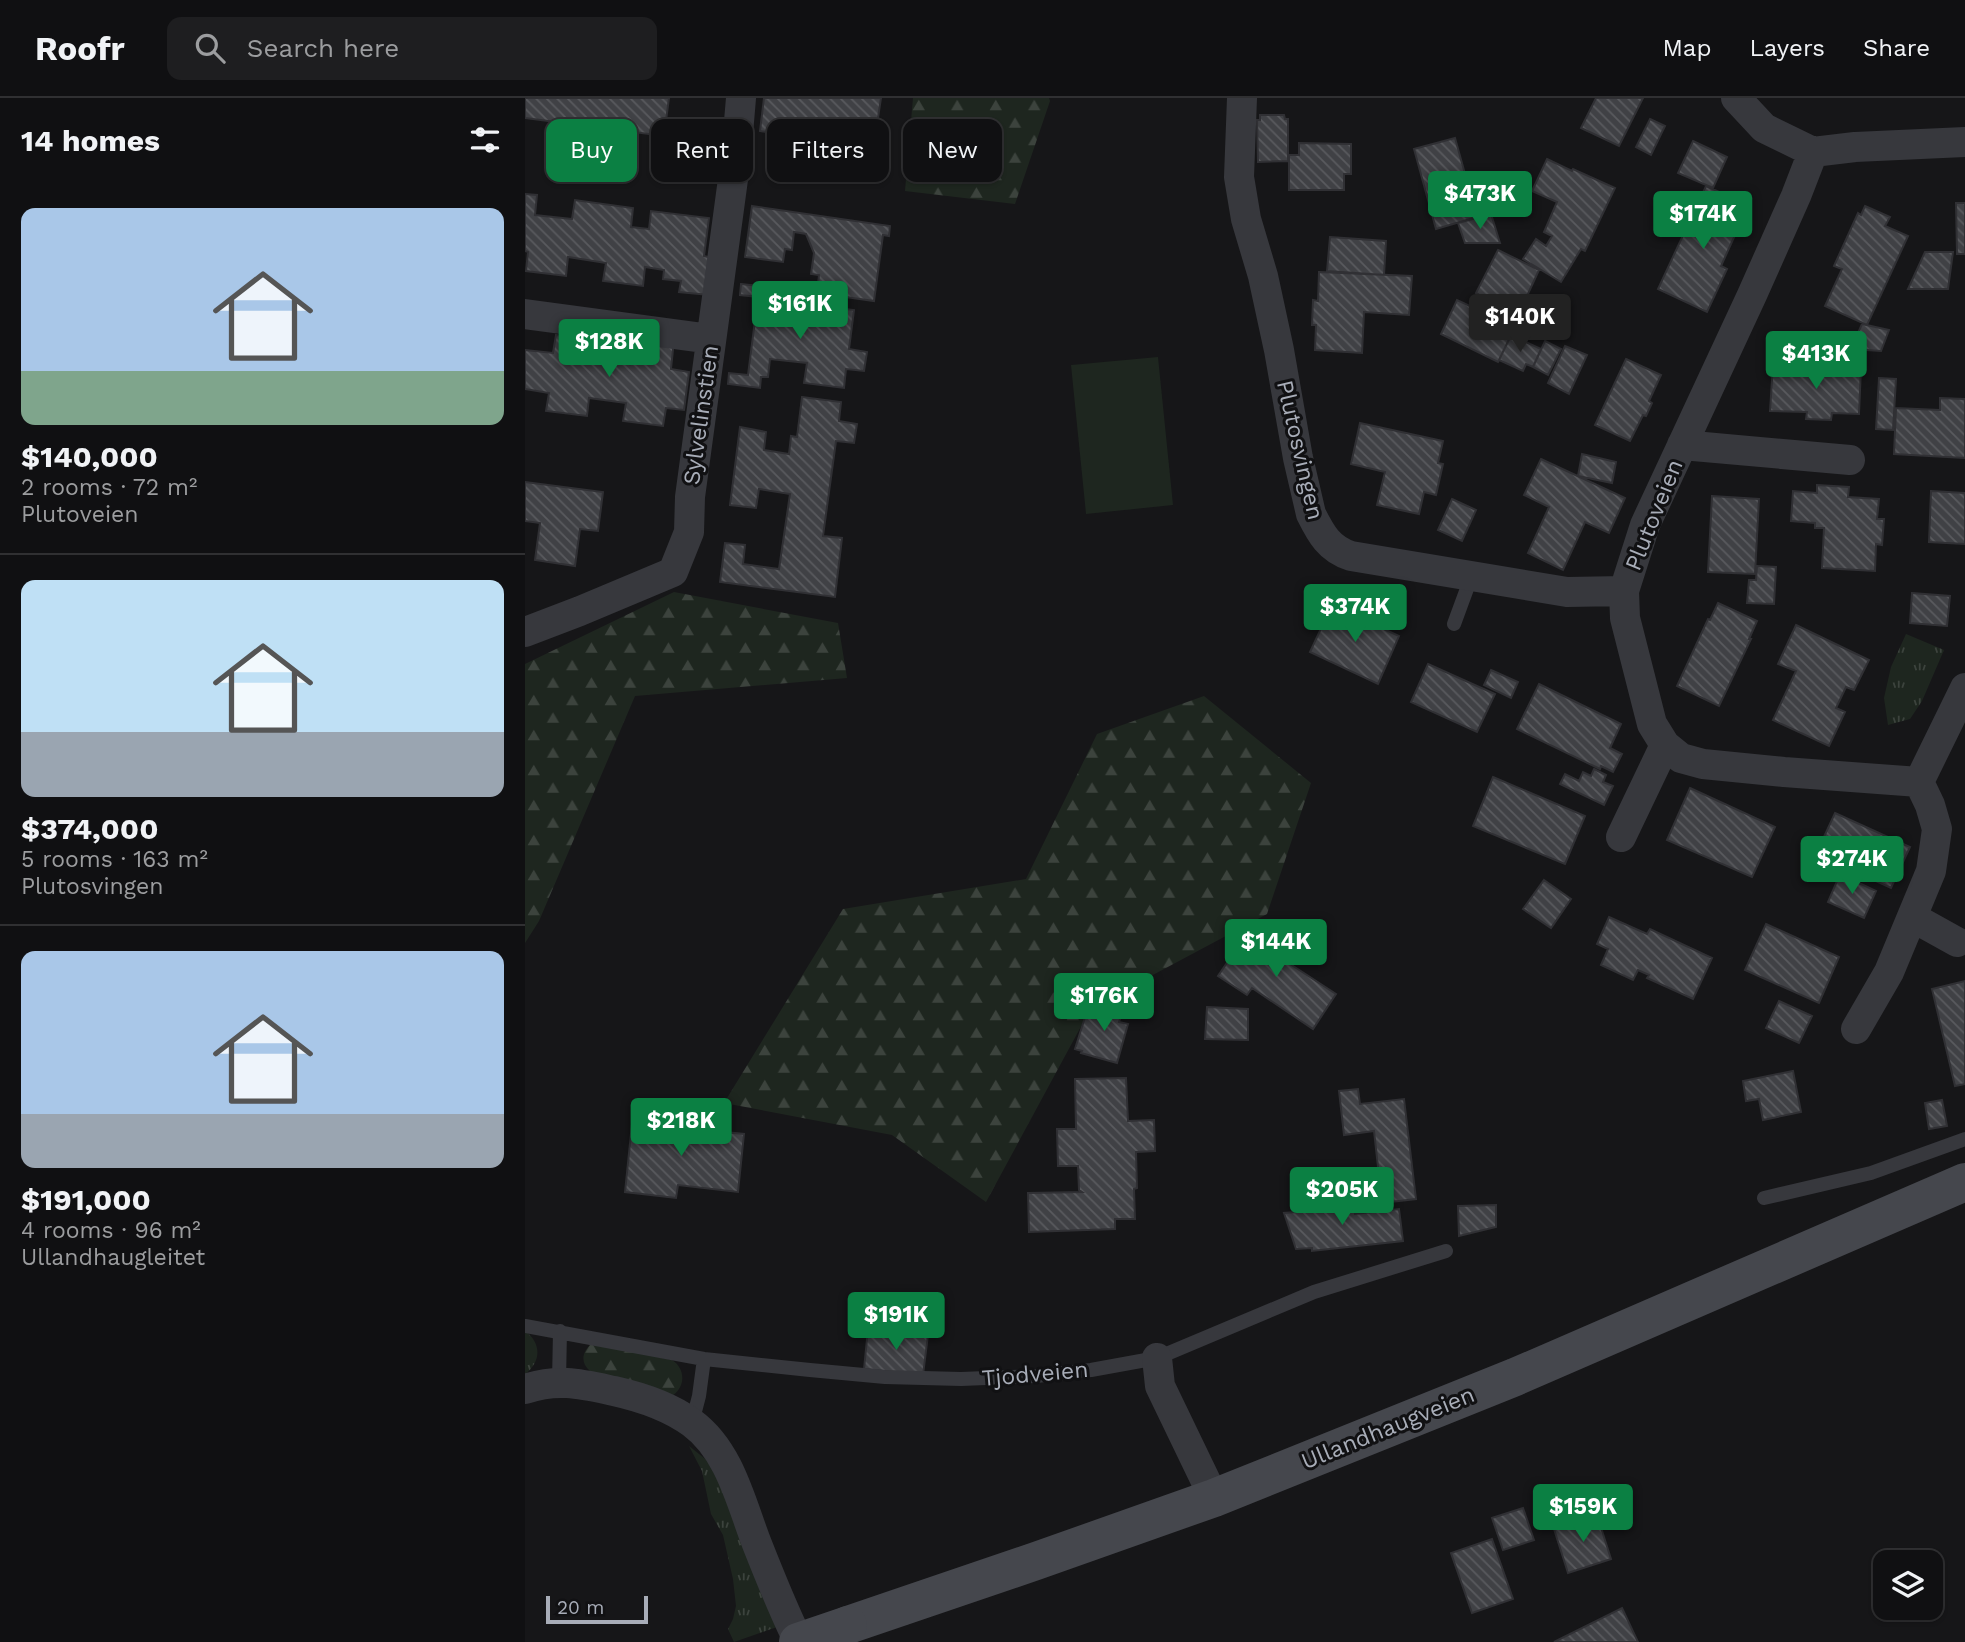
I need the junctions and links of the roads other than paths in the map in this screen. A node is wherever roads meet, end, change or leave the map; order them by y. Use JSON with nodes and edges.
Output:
{"nodes":[{"id":1,"x":741,"y":98,"type":"edge"},
{"id":2,"x":1242,"y":98,"type":"edge"},
{"id":3,"x":1736,"y":98,"type":"edge"},
{"id":4,"x":1965,"y":142,"type":"edge"},
{"id":5,"x":1812,"y":152,"type":"junction"},
{"id":6,"x":525,"y":314,"type":"edge"},
{"id":7,"x":711,"y":339,"type":"junction"},
{"id":8,"x":1682,"y":445,"type":"junction"},
{"id":9,"x":1850,"y":460,"type":"dead end"},
{"id":10,"x":1472,"y":575,"type":"junction"},
{"id":11,"x":1624,"y":592,"type":"junction"},
{"id":12,"x":1454,"y":624,"type":"dead end"},
{"id":13,"x":525,"y":632,"type":"edge"},
{"id":14,"x":1965,"y":688,"type":"edge"},
{"id":15,"x":1665,"y":745,"type":"junction"},
{"id":16,"x":1919,"y":782,"type":"junction"},
{"id":17,"x":1621,"y":837,"type":"dead end"},
{"id":18,"x":1912,"y":917,"type":"junction"},
{"id":19,"x":1958,"y":942,"type":"dead end"},
{"id":20,"x":1856,"y":1029,"type":"dead end"},
{"id":21,"x":1965,"y":1139,"type":"edge"},
{"id":22,"x":1965,"y":1182,"type":"edge"},
{"id":23,"x":1764,"y":1198,"type":"dead end"},
{"id":24,"x":1445,"y":1251,"type":"dead end"},
{"id":25,"x":525,"y":1326,"type":"edge"},
{"id":26,"x":560,"y":1331,"type":"junction"},
{"id":27,"x":1157,"y":1358,"type":"junction"},
{"id":28,"x":704,"y":1359,"type":"junction"},
{"id":29,"x":559,"y":1381,"type":"junction"},
{"id":30,"x":525,"y":1389,"type":"edge"},
{"id":31,"x":692,"y":1423,"type":"junction"},
{"id":32,"x":1214,"y":1498,"type":"junction"},
{"id":33,"x":798,"y":1642,"type":"edge"}],
"edges":[{"from":1,"to":7,"type":"street","name":"Sylvelinstien"},
{"from":2,"to":10,"type":"street","name":"Plutosvingen"},
{"from":3,"to":5,"type":"street"},
{"from":4,"to":5,"type":"street"},
{"from":5,"to":8,"type":"street","name":"Plutoveien"},
{"from":6,"to":7,"type":"street"},
{"from":7,"to":13,"type":"street","name":"Sylvelinstien"},
{"from":8,"to":9,"type":"street","name":"Plutoveien"},
{"from":8,"to":11,"type":"street","name":"Plutoveien"},
{"from":10,"to":11,"type":"street","name":"Plutosvingen"},
{"from":10,"to":12,"type":"lane"},
{"from":11,"to":15,"type":"street","name":"Plutoveien"},
{"from":14,"to":16,"type":"street"},
{"from":15,"to":16,"type":"street"},
{"from":15,"to":17,"type":"street"},
{"from":16,"to":18,"type":"street"},
{"from":18,"to":19,"type":"street"},
{"from":18,"to":20,"type":"street"},
{"from":21,"to":23,"type":"lane"},
{"from":22,"to":32,"type":"main road","name":"Ullandhaugveien"},
{"from":24,"to":27,"type":"lane","name":"Tjodveien"},
{"from":25,"to":26,"type":"lane","name":"Tjodveien"},
{"from":26,"to":28,"type":"lane","name":"Tjodveien"},
{"from":26,"to":29,"type":"lane"},
{"from":27,"to":28,"type":"lane","name":"Tjodveien"},
{"from":27,"to":32,"type":"street"},
{"from":28,"to":31,"type":"lane"},
{"from":29,"to":30,"type":"street"},
{"from":29,"to":31,"type":"street"},
{"from":31,"to":33,"type":"street"},
{"from":32,"to":33,"type":"main road","name":"Ullandhaugveien","bridge":true}]}
